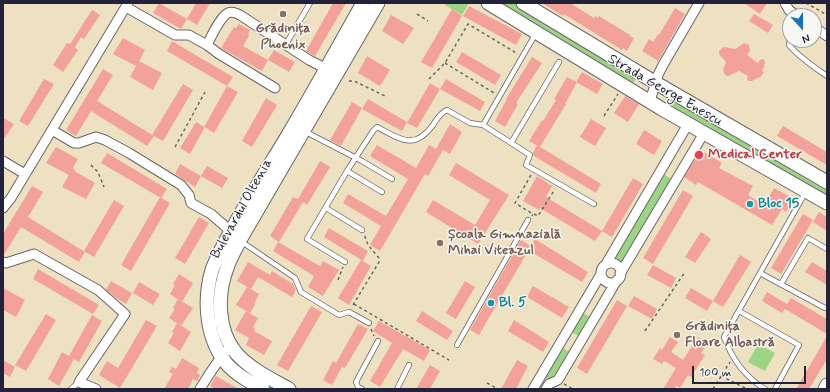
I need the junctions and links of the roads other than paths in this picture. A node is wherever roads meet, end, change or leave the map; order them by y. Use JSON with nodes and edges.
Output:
{"nodes":[{"id":1,"x":310,"y":3,"type":"edge"},
{"id":2,"x":363,"y":3,"type":"edge"},
{"id":3,"x":378,"y":3,"type":"edge"},
{"id":4,"x":488,"y":3,"type":"edge"},
{"id":5,"x":699,"y":3,"type":"edge"},
{"id":6,"x":127,"y":5,"type":"edge"},
{"id":7,"x":531,"y":5,"type":"edge"},
{"id":8,"x":536,"y":33,"type":"junction"},
{"id":9,"x":286,"y":44,"type":"junction"},
{"id":10,"x":207,"y":45,"type":"junction"},
{"id":11,"x":791,"y":48,"type":"edge"},
{"id":12,"x":560,"y":62,"type":"dead end"},
{"id":13,"x":331,"y":71,"type":"junction"},
{"id":14,"x":827,"y":76,"type":"edge"},
{"id":15,"x":656,"y":83,"type":"junction"},
{"id":16,"x":275,"y":88,"type":"dead end"},
{"id":17,"x":650,"y":101,"type":"junction"},
{"id":18,"x":688,"y":124,"type":"junction"},
{"id":19,"x":483,"y":125,"type":"junction"},
{"id":20,"x":52,"y":130,"type":"junction"},
{"id":21,"x":304,"y":131,"type":"junction"},
{"id":22,"x":704,"y":133,"type":"junction"},
{"id":23,"x":511,"y":143,"type":"junction"},
{"id":24,"x":354,"y":158,"type":"junction"},
{"id":25,"x":3,"y":161,"type":"edge"},
{"id":26,"x":347,"y":171,"type":"junction"},
{"id":27,"x":25,"y":174,"type":"junction"},
{"id":28,"x":392,"y":179,"type":"dead end"},
{"id":29,"x":827,"y":182,"type":"edge"},
{"id":30,"x":806,"y":191,"type":"junction"},
{"id":31,"x":382,"y":192,"type":"dead end"},
{"id":32,"x":827,"y":203,"type":"edge"},
{"id":33,"x":594,"y":204,"type":"dead end"},
{"id":34,"x":3,"y":208,"type":"edge"},
{"id":35,"x":326,"y":208,"type":"junction"},
{"id":36,"x":528,"y":220,"type":"road end"},
{"id":37,"x":362,"y":230,"type":"road end"},
{"id":38,"x":231,"y":231,"type":"junction"},
{"id":39,"x":240,"y":240,"type":"junction"},
{"id":40,"x":827,"y":249,"type":"edge"},
{"id":41,"x":3,"y":262,"type":"edge"},
{"id":42,"x":345,"y":262,"type":"road end"},
{"id":43,"x":606,"y":264,"type":"junction"},
{"id":44,"x":760,"y":273,"type":"junction"},
{"id":45,"x":601,"y":274,"type":"junction"},
{"id":46,"x":619,"y":277,"type":"junction"},
{"id":47,"x":781,"y":284,"type":"junction"},
{"id":48,"x":825,"y":308,"type":"dead end"},
{"id":49,"x":739,"y":311,"type":"junction"},
{"id":50,"x":369,"y":323,"type":"road end"},
{"id":51,"x":378,"y":341,"type":"road end"},
{"id":52,"x":458,"y":345,"type":"dead end"},
{"id":53,"x":231,"y":346,"type":"junction"},
{"id":54,"x":221,"y":356,"type":"junction"},
{"id":55,"x":409,"y":365,"type":"dead end"},
{"id":56,"x":79,"y":382,"type":"junction"},
{"id":57,"x":827,"y":385,"type":"edge"},
{"id":58,"x":71,"y":389,"type":"edge"},
{"id":59,"x":96,"y":389,"type":"edge"},
{"id":60,"x":200,"y":389,"type":"edge"},
{"id":61,"x":263,"y":389,"type":"edge"},
{"id":62,"x":289,"y":389,"type":"edge"},
{"id":63,"x":362,"y":389,"type":"edge"},
{"id":64,"x":397,"y":389,"type":"edge"},
{"id":65,"x":532,"y":389,"type":"edge"},
{"id":66,"x":546,"y":389,"type":"edge"},
{"id":67,"x":765,"y":389,"type":"edge"},
{"id":68,"x":775,"y":389,"type":"edge"},
{"id":69,"x":825,"y":389,"type":"edge"}],
"edges":[{"from":1,"to":9,"type":"lane"},
{"from":2,"to":13,"type":"street","name":"Bulevardul Oltenia"},
{"from":3,"to":13,"type":"street","name":"Bulevardul Oltenia"},
{"from":4,"to":8,"type":"street","name":"Strada George Enescu"},
{"from":5,"to":15,"type":"street"},
{"from":6,"to":10,"type":"street"},
{"from":6,"to":20,"type":"street"},
{"from":7,"to":15,"type":"street","name":"Strada George Enescu"},
{"from":8,"to":17,"type":"street","name":"Strada George Enescu"},
{"from":8,"to":19,"type":"lane"},
{"from":9,"to":10,"type":"street"},
{"from":9,"to":13,"type":"street"},
{"from":10,"to":16,"type":"street"},
{"from":11,"to":14,"type":"lane"},
{"from":12,"to":23,"type":"lane"},
{"from":13,"to":21,"type":"street","name":"Bulevardul Oltenia"},
{"from":13,"to":38,"type":"street","name":"Bulevardul Oltenia"},
{"from":15,"to":17,"type":"street"},
{"from":15,"to":29,"type":"street","name":"Strada George Enescu"},
{"from":17,"to":18,"type":"street","name":"Strada George Enescu"},
{"from":18,"to":22,"type":"street","name":"Strada George Enescu"},
{"from":18,"to":43,"type":"street"},
{"from":19,"to":23,"type":"lane"},
{"from":19,"to":24,"type":"lane"},
{"from":20,"to":27,"type":"street"},
{"from":20,"to":38,"type":"street"},
{"from":21,"to":24,"type":"lane"},
{"from":21,"to":39,"type":"street","name":"Bulevardul Oltenia"},
{"from":22,"to":30,"type":"street","name":"Strada George Enescu"},
{"from":22,"to":46,"type":"street"},
{"from":23,"to":33,"type":"lane"},
{"from":24,"to":26,"type":"lane"},
{"from":24,"to":28,"type":"lane"},
{"from":25,"to":27,"type":"street"},
{"from":26,"to":31,"type":"lane"},
{"from":26,"to":35,"type":"lane"},
{"from":27,"to":34,"type":"street"},
{"from":30,"to":32,"type":"street","name":"Strada George Enescu"},
{"from":30,"to":44,"type":"lane"},
{"from":35,"to":37,"type":"lane"},
{"from":35,"to":42,"type":"lane"},
{"from":36,"to":52,"type":"lane"},
{"from":38,"to":39,"type":"street"},
{"from":38,"to":54,"type":"street","name":"Bulevardul Oltenia"},
{"from":39,"to":50,"type":"lane"},
{"from":39,"to":53,"type":"street","name":"Bulevardul Oltenia"},
{"from":40,"to":47,"type":"lane"},
{"from":41,"to":56,"type":"street"},
{"from":43,"to":45,"type":"street"},
{"from":43,"to":46,"type":"street"},
{"from":44,"to":47,"type":"lane"},
{"from":44,"to":49,"type":"lane"},
{"from":45,"to":46,"type":"street"},
{"from":45,"to":65,"type":"street"},
{"from":46,"to":66,"type":"street"},
{"from":47,"to":48,"type":"lane"},
{"from":49,"to":67,"type":"lane"},
{"from":49,"to":68,"type":"lane"},
{"from":51,"to":63,"type":"lane"},
{"from":53,"to":54,"type":"street"},
{"from":53,"to":62,"type":"street","name":"Bulevardul Oltenia"},
{"from":54,"to":60,"type":"street"},
{"from":54,"to":61,"type":"street","name":"Bulevardul Oltenia"},
{"from":55,"to":64,"type":"lane"},
{"from":56,"to":58,"type":"lane"},
{"from":56,"to":59,"type":"street"},
{"from":57,"to":69,"type":"street"}]}
